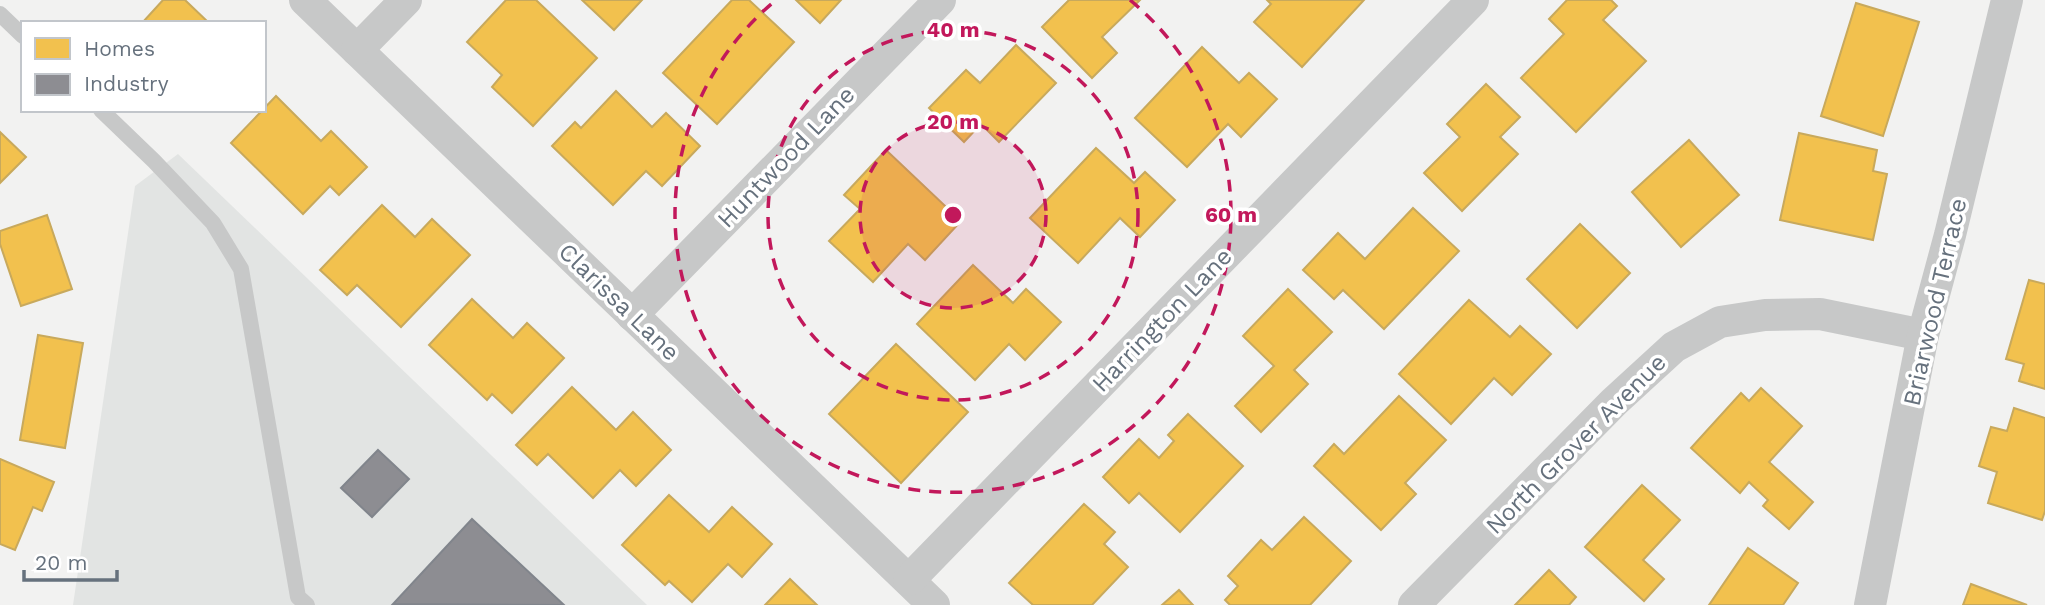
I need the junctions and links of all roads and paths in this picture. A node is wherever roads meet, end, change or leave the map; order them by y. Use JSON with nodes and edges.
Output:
{"nodes":[{"id":1,"x":305,"y":0,"type":"edge"},
{"id":2,"x":406,"y":0,"type":"edge"},
{"id":3,"x":940,"y":0,"type":"edge"},
{"id":4,"x":1473,"y":0,"type":"edge"},
{"id":5,"x":2007,"y":0,"type":"edge"},
{"id":6,"x":0,"y":14,"type":"edge"},
{"id":7,"x":21,"y":34,"type":"edge"},
{"id":8,"x":357,"y":50,"type":"junction"},
{"id":9,"x":103,"y":112,"type":"edge"},
{"id":10,"x":632,"y":315,"type":"junction"},
{"id":11,"x":1923,"y":335,"type":"junction"},
{"id":12,"x":909,"y":580,"type":"junction"},
{"id":13,"x":307,"y":605,"type":"edge"},
{"id":14,"x":934,"y":605,"type":"edge"},
{"id":15,"x":1414,"y":605,"type":"edge"},
{"id":16,"x":1870,"y":605,"type":"edge"}],
"edges":[{"from":1,"to":8,"type":"street","name":"Clarissa Lane"},
{"from":2,"to":8,"type":"street"},
{"from":3,"to":10,"type":"street","name":"Huntwood Lane"},
{"from":4,"to":12,"type":"street","name":"Harrington Lane"},
{"from":5,"to":11,"type":"street","name":"Briarwood Terrace"},
{"from":6,"to":7,"type":"lane"},
{"from":8,"to":10,"type":"street","name":"Clarissa Lane"},
{"from":9,"to":13,"type":"lane"},
{"from":10,"to":12,"type":"street","name":"Clarissa Lane"},
{"from":11,"to":15,"type":"street","name":"North Grover Avenue"},
{"from":11,"to":16,"type":"street","name":"Briarwood Terrace"},
{"from":12,"to":14,"type":"street","name":"Clarissa Lane"}]}
